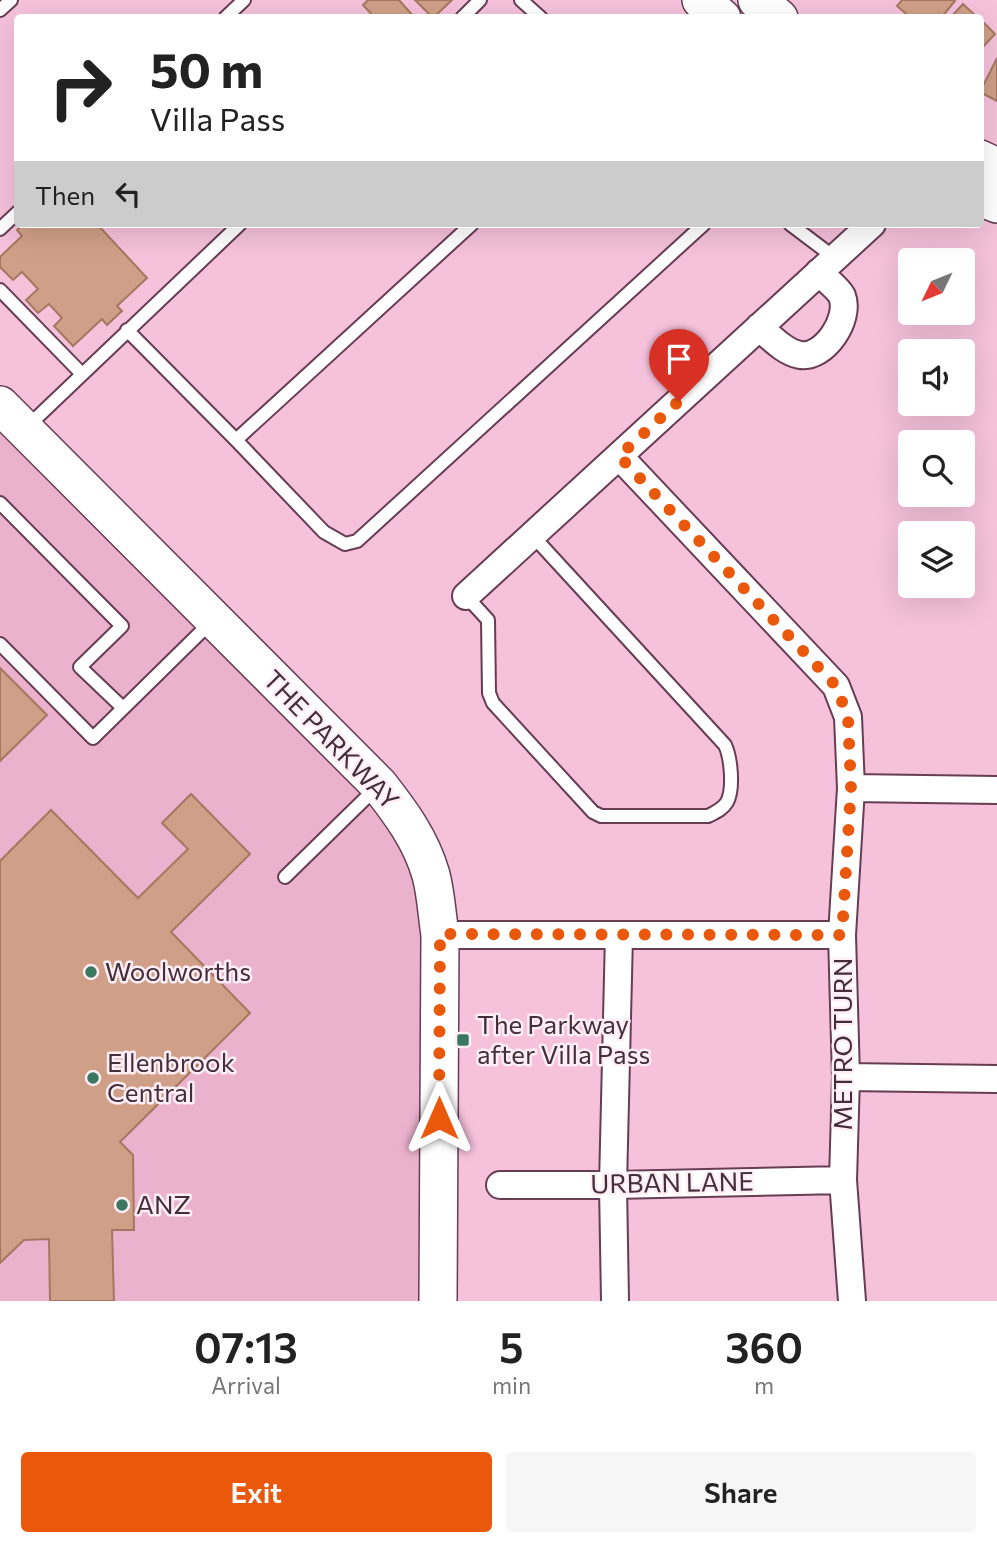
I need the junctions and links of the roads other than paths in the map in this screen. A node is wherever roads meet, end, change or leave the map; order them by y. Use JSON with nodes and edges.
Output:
{"nodes":[{"id":1,"x":11,"y":0,"type":"edge"},
{"id":2,"x":244,"y":0,"type":"edge"},
{"id":3,"x":480,"y":0,"type":"edge"},
{"id":4,"x":521,"y":0,"type":"edge"},
{"id":5,"x":701,"y":0,"type":"edge"},
{"id":6,"x":757,"y":0,"type":"edge"},
{"id":7,"x":0,"y":10,"type":"edge"},
{"id":8,"x":229,"y":14,"type":"edge"},
{"id":9,"x":466,"y":14,"type":"edge"},
{"id":10,"x":537,"y":14,"type":"edge"},
{"id":11,"x":717,"y":14,"type":"edge"},
{"id":12,"x":774,"y":14,"type":"edge"},
{"id":13,"x":14,"y":215,"type":"edge"},
{"id":14,"x":0,"y":227,"type":"edge"},
{"id":15,"x":236,"y":228,"type":"edge"},
{"id":16,"x":468,"y":228,"type":"edge"},
{"id":17,"x":700,"y":228,"type":"edge"},
{"id":18,"x":794,"y":228,"type":"edge"},
{"id":19,"x":868,"y":228,"type":"edge"},
{"id":20,"x":827,"y":265,"type":"junction"},
{"id":21,"x":0,"y":290,"type":"edge"},
{"id":22,"x":759,"y":327,"type":"junction"},
{"id":23,"x":127,"y":330,"type":"junction"},
{"id":24,"x":82,"y":373,"type":"junction"},
{"id":25,"x":12,"y":417,"type":"edge"},
{"id":26,"x":236,"y":440,"type":"junction"},
{"id":27,"x":619,"y":456,"type":"junction"},
{"id":28,"x":0,"y":503,"type":"edge"},
{"id":29,"x":532,"y":536,"type":"junction"},
{"id":30,"x":466,"y":596,"type":"joint"},
{"id":31,"x":214,"y":619,"type":"junction"},
{"id":32,"x":0,"y":645,"type":"edge"},
{"id":33,"x":123,"y":708,"type":"junction"},
{"id":34,"x":379,"y":785,"type":"junction"},
{"id":35,"x":851,"y":788,"type":"junction"},
{"id":36,"x":997,"y":789,"type":"edge"},
{"id":37,"x":285,"y":877,"type":"dead end"},
{"id":38,"x":440,"y":934,"type":"junction"},
{"id":39,"x":620,"y":935,"type":"junction"},
{"id":40,"x":842,"y":935,"type":"junction"},
{"id":41,"x":846,"y":1077,"type":"junction"},
{"id":42,"x":997,"y":1079,"type":"edge"},
{"id":43,"x":843,"y":1180,"type":"junction"},
{"id":44,"x":500,"y":1185,"type":"dead end"},
{"id":45,"x":613,"y":1185,"type":"junction"},
{"id":46,"x":438,"y":1301,"type":"edge"},
{"id":47,"x":615,"y":1301,"type":"edge"},
{"id":48,"x":852,"y":1301,"type":"edge"}],
"edges":[{"from":1,"to":7,"type":"lane"},
{"from":2,"to":8,"type":"lane"},
{"from":3,"to":9,"type":"lane"},
{"from":4,"to":10,"type":"lane"},
{"from":5,"to":11,"type":"street"},
{"from":6,"to":12,"type":"street"},
{"from":13,"to":14,"type":"lane"},
{"from":15,"to":23,"type":"lane"},
{"from":16,"to":26,"type":"lane"},
{"from":17,"to":26,"type":"lane"},
{"from":18,"to":20,"type":"lane"},
{"from":19,"to":20,"type":"street"},
{"from":20,"to":22,"type":"street"},
{"from":20,"to":22,"type":"street"},
{"from":21,"to":24,"type":"lane"},
{"from":22,"to":27,"type":"street"},
{"from":23,"to":24,"type":"lane"},
{"from":23,"to":26,"type":"lane"},
{"from":24,"to":25,"type":"lane"},
{"from":25,"to":31,"type":"street","name":"THE PARKWAY"},
{"from":27,"to":29,"type":"street"},
{"from":27,"to":35,"type":"street","name":"METRO TURN"},
{"from":28,"to":33,"type":"lane"},
{"from":29,"to":30,"type":"street"},
{"from":29,"to":30,"type":"lane"},
{"from":31,"to":33,"type":"lane"},
{"from":31,"to":34,"type":"street","name":"THE PARKWAY"},
{"from":32,"to":33,"type":"lane"},
{"from":34,"to":37,"type":"lane"},
{"from":34,"to":38,"type":"street","name":"THE PARKWAY"},
{"from":35,"to":36,"type":"street"},
{"from":35,"to":40,"type":"street","name":"METRO TURN"},
{"from":38,"to":39,"type":"street"},
{"from":38,"to":46,"type":"street","name":"THE PARKWAY"},
{"from":39,"to":40,"type":"street"},
{"from":39,"to":45,"type":"street"},
{"from":40,"to":41,"type":"street","name":"METRO TURN"},
{"from":41,"to":42,"type":"street"},
{"from":41,"to":43,"type":"street","name":"METRO TURN"},
{"from":43,"to":45,"type":"street","name":"URBAN LANE"},
{"from":43,"to":48,"type":"street","name":"METRO TURN"},
{"from":44,"to":45,"type":"street","name":"URBAN LANE"},
{"from":45,"to":47,"type":"street"}]}
